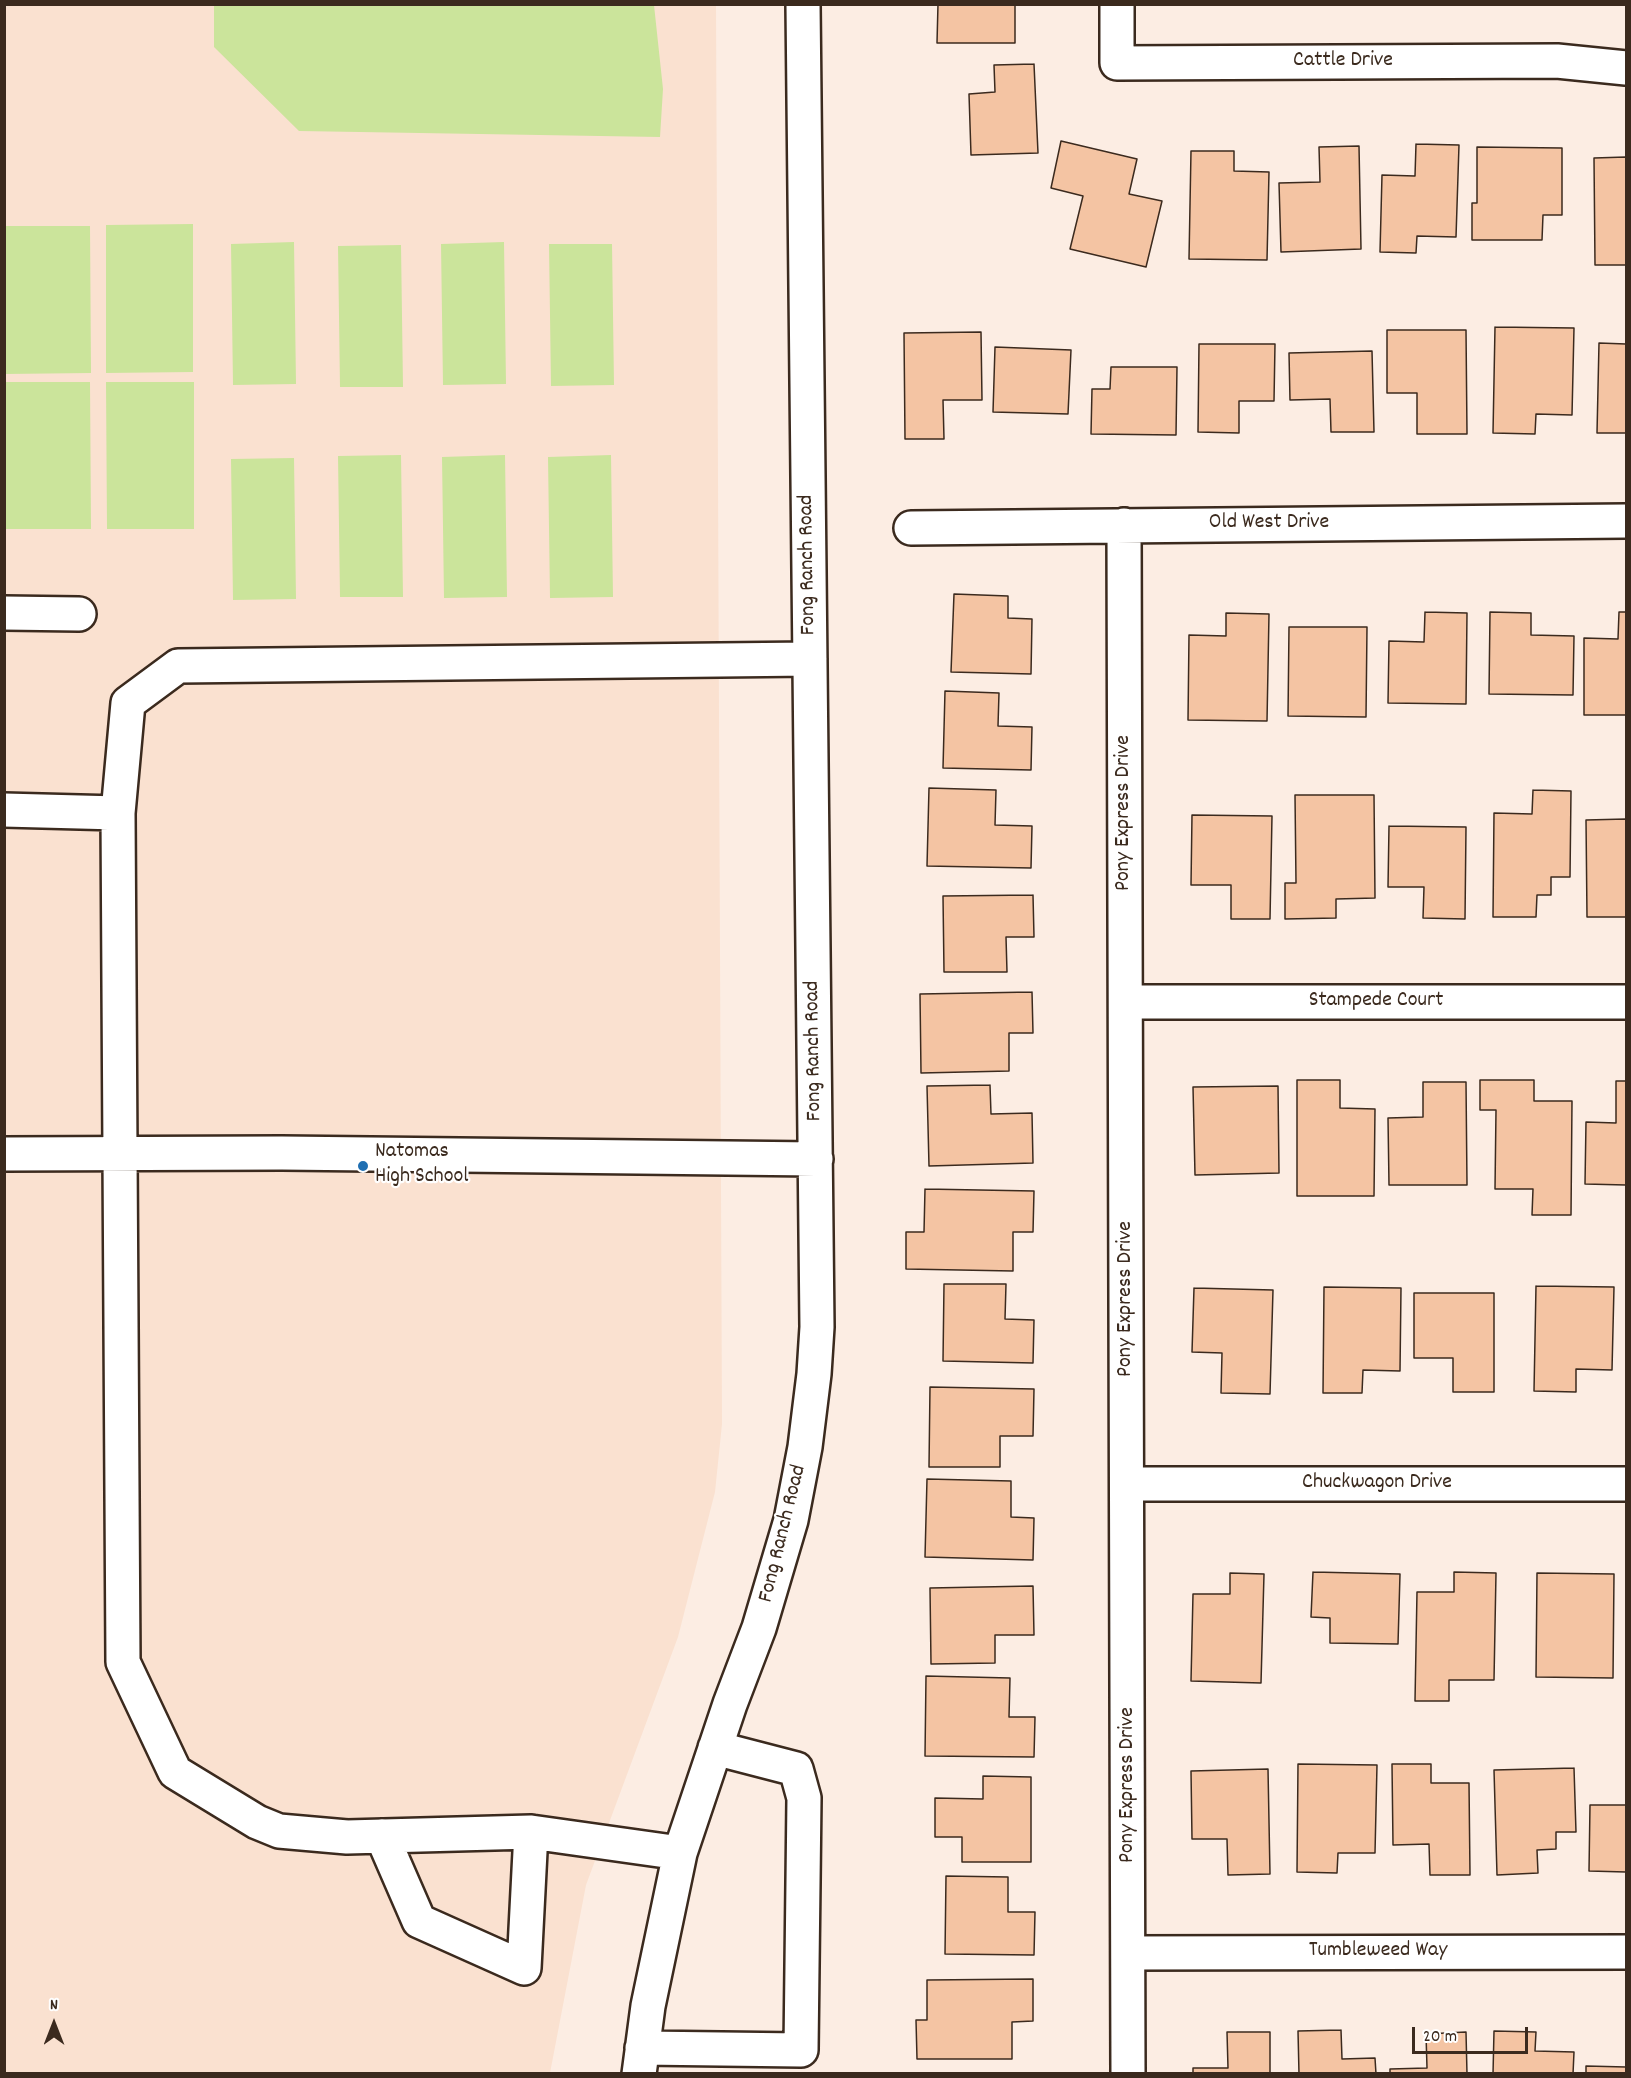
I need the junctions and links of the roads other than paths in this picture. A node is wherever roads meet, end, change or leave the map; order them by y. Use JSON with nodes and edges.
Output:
{"nodes":[{"id":1,"x":803,"y":4,"type":"edge"},
{"id":2,"x":1117,"y":4,"type":"edge"},
{"id":3,"x":1626,"y":68,"type":"edge"},
{"id":4,"x":1626,"y":521,"type":"edge"},
{"id":5,"x":1124,"y":525,"type":"junction"},
{"id":6,"x":911,"y":528,"type":"dead end"},
{"id":7,"x":4,"y":613,"type":"edge"},
{"id":8,"x":79,"y":614,"type":"dead end"},
{"id":9,"x":810,"y":659,"type":"junction"},
{"id":10,"x":4,"y":810,"type":"edge"},
{"id":11,"x":118,"y":813,"type":"junction"},
{"id":12,"x":1126,"y":1002,"type":"junction"},
{"id":13,"x":1626,"y":1002,"type":"edge"},
{"id":14,"x":120,"y":1153,"type":"junction"},
{"id":15,"x":4,"y":1154,"type":"edge"},
{"id":16,"x":816,"y":1159,"type":"junction"},
{"id":17,"x":1127,"y":1484,"type":"junction"},
{"id":18,"x":1626,"y":1484,"type":"edge"},
{"id":19,"x":715,"y":1748,"type":"junction"},
{"id":20,"x":531,"y":1832,"type":"junction"},
{"id":21,"x":382,"y":1836,"type":"junction"},
{"id":22,"x":680,"y":1853,"type":"junction"},
{"id":23,"x":1626,"y":1952,"type":"edge"},
{"id":24,"x":1129,"y":1953,"type":"junction"},
{"id":25,"x":640,"y":2061,"type":"edge"},
{"id":26,"x":1128,"y":2073,"type":"edge"}],
"edges":[{"from":1,"to":9,"type":"street","name":"Fong Ranch Road"},
{"from":2,"to":3,"type":"street","name":"Cattle Drive"},
{"from":4,"to":5,"type":"street","name":"Old West Drive"},
{"from":5,"to":6,"type":"street","name":"Old West Drive"},
{"from":5,"to":12,"type":"street","name":"Pony Express Drive"},
{"from":7,"to":8,"type":"street"},
{"from":9,"to":11,"type":"street"},
{"from":9,"to":16,"type":"street","name":"Fong Ranch Road"},
{"from":10,"to":11,"type":"street"},
{"from":11,"to":14,"type":"street"},
{"from":12,"to":13,"type":"street","name":"Stampede Court"},
{"from":12,"to":17,"type":"street","name":"Pony Express Drive"},
{"from":14,"to":15,"type":"street"},
{"from":14,"to":16,"type":"street"},
{"from":14,"to":21,"type":"street"},
{"from":16,"to":19,"type":"street","name":"Fong Ranch Road"},
{"from":17,"to":18,"type":"street","name":"Chuckwagon Drive"},
{"from":17,"to":24,"type":"street","name":"Pony Express Drive"},
{"from":19,"to":22,"type":"street","name":"Fong Ranch Road"},
{"from":19,"to":25,"type":"street"},
{"from":20,"to":21,"type":"street"},
{"from":20,"to":21,"type":"street"},
{"from":20,"to":22,"type":"street"},
{"from":22,"to":25,"type":"street","name":"Fong Ranch Road"},
{"from":23,"to":24,"type":"street","name":"Tumbleweed Way"},
{"from":24,"to":26,"type":"street","name":"Pony Express Drive"}]}
